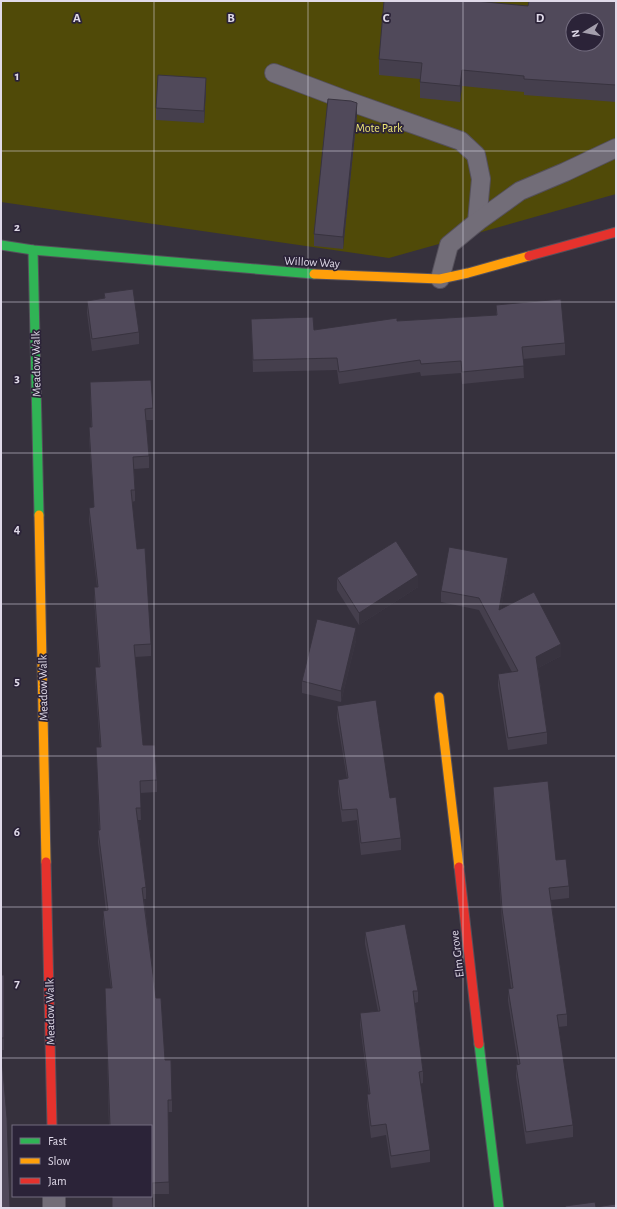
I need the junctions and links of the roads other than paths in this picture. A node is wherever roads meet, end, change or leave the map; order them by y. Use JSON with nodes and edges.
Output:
{"nodes":[{"id":1,"x":274,"y":73,"type":"dead end"},
{"id":2,"x":616,"y":148,"type":"edge"},
{"id":3,"x":476,"y":222,"type":"junction"},
{"id":4,"x":616,"y":232,"type":"edge"},
{"id":5,"x":1,"y":245,"type":"edge"},
{"id":6,"x":34,"y":250,"type":"junction"},
{"id":7,"x":440,"y":279,"type":"junction"},
{"id":8,"x":439,"y":697,"type":"dead end"},
{"id":9,"x":52,"y":1125,"type":"edge"},
{"id":10,"x":54,"y":1197,"type":"edge"},
{"id":11,"x":54,"y":1208,"type":"edge"},
{"id":12,"x":500,"y":1208,"type":"edge"}],
"edges":[{"from":1,"to":3,"type":"lane"},
{"from":2,"to":3,"type":"lane"},
{"from":3,"to":7,"type":"lane"},
{"from":4,"to":7,"type":"street","name":"Willow Way"},
{"from":5,"to":6,"type":"street","name":"Willow Way"},
{"from":6,"to":7,"type":"street","name":"Willow Way"},
{"from":6,"to":9,"type":"street","name":"Meadow Walk"},
{"from":8,"to":12,"type":"street","name":"Elm Grove"},
{"from":10,"to":11,"type":"street"}]}
